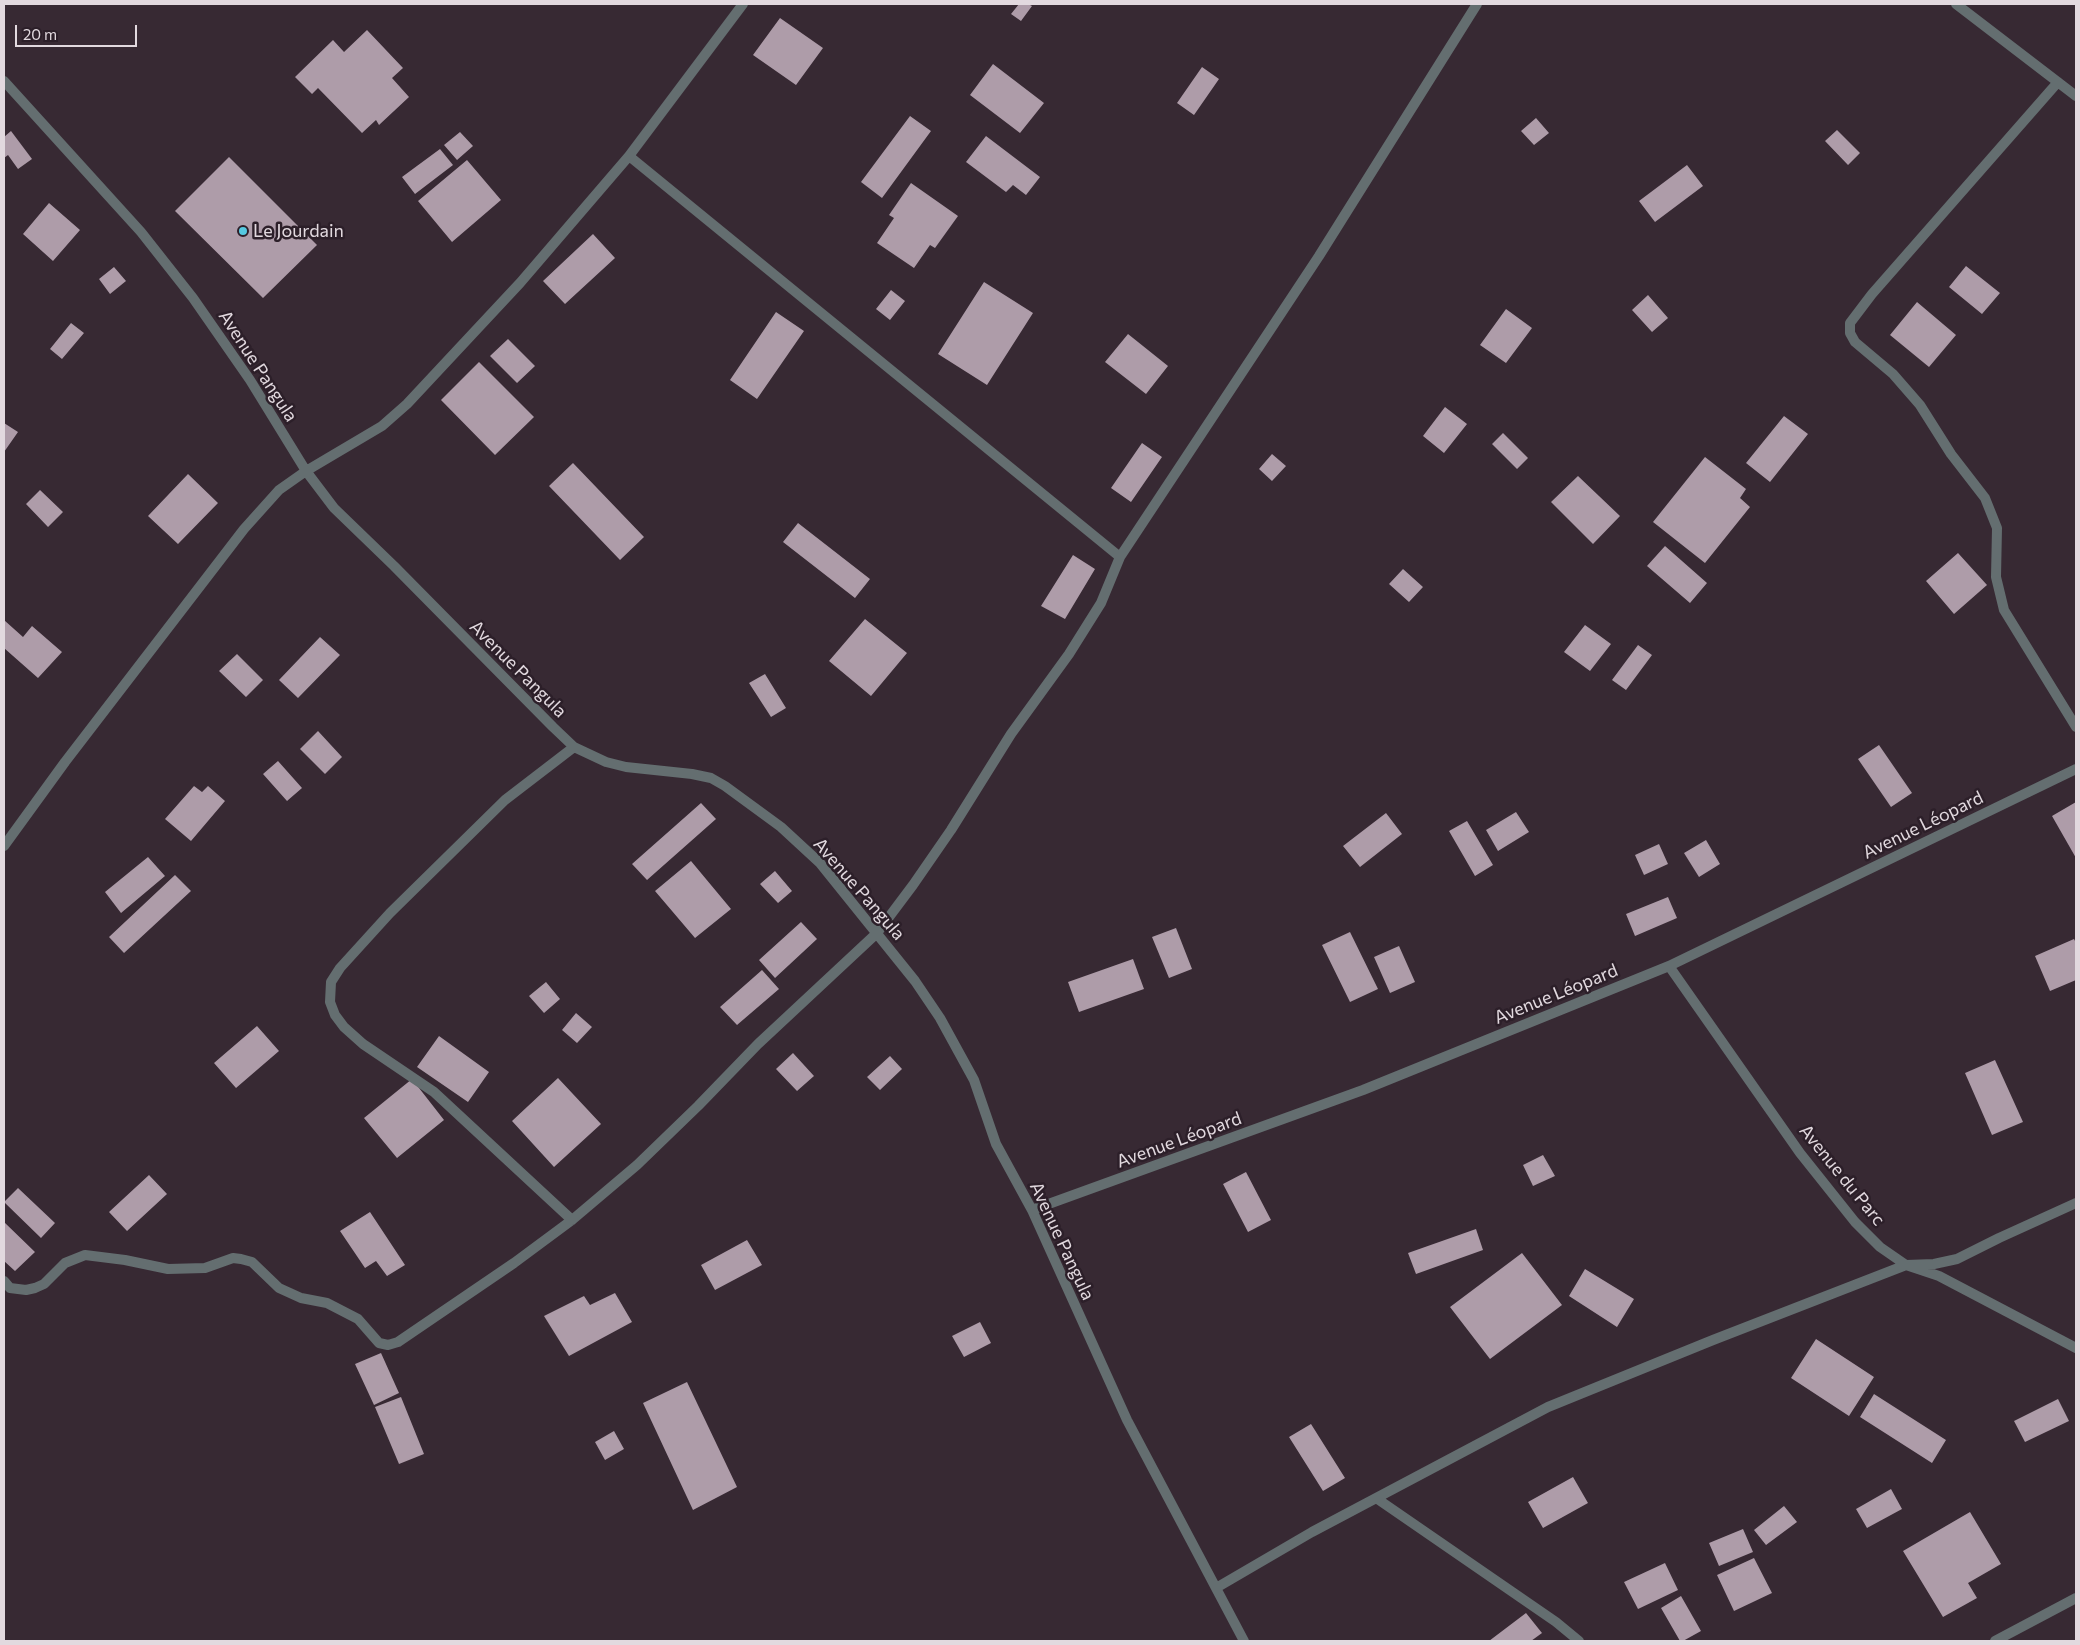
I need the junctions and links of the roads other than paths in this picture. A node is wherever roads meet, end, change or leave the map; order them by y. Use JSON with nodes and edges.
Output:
{"nodes":[{"id":1,"x":743,"y":4,"type":"edge"},
{"id":2,"x":1476,"y":4,"type":"edge"},
{"id":3,"x":1956,"y":4,"type":"edge"},
{"id":4,"x":4,"y":81,"type":"edge"},
{"id":5,"x":2058,"y":82,"type":"junction"},
{"id":6,"x":2076,"y":96,"type":"edge"},
{"id":7,"x":629,"y":156,"type":"junction"},
{"id":8,"x":306,"y":471,"type":"junction"},
{"id":9,"x":1120,"y":557,"type":"junction"},
{"id":10,"x":2076,"y":727,"type":"edge"},
{"id":11,"x":574,"y":747,"type":"junction"},
{"id":12,"x":2076,"y":769,"type":"edge"},
{"id":13,"x":4,"y":846,"type":"edge"},
{"id":14,"x":877,"y":933,"type":"junction"},
{"id":15,"x":1669,"y":966,"type":"junction"},
{"id":16,"x":2076,"y":1203,"type":"edge"},
{"id":17,"x":1032,"y":1210,"type":"junction"},
{"id":18,"x":572,"y":1220,"type":"junction"},
{"id":19,"x":1906,"y":1265,"type":"junction"},
{"id":20,"x":4,"y":1281,"type":"edge"},
{"id":21,"x":2076,"y":1348,"type":"edge"},
{"id":22,"x":1376,"y":1498,"type":"junction"},
{"id":23,"x":1216,"y":1588,"type":"junction"},
{"id":24,"x":2076,"y":1598,"type":"edge"},
{"id":25,"x":1244,"y":1641,"type":"edge"},
{"id":26,"x":1579,"y":1641,"type":"edge"},
{"id":27,"x":1995,"y":1641,"type":"edge"}],
"edges":[{"from":1,"to":7,"type":"street"},
{"from":2,"to":9,"type":"street"},
{"from":3,"to":5,"type":"street"},
{"from":4,"to":8,"type":"street","name":"Avenue Pangula"},
{"from":5,"to":6,"type":"street"},
{"from":5,"to":10,"type":"street"},
{"from":7,"to":8,"type":"street"},
{"from":7,"to":9,"type":"street"},
{"from":8,"to":11,"type":"street","name":"Avenue Pangula"},
{"from":8,"to":13,"type":"street"},
{"from":9,"to":14,"type":"street"},
{"from":11,"to":14,"type":"street","name":"Avenue Pangula"},
{"from":11,"to":18,"type":"street"},
{"from":12,"to":15,"type":"street","name":"Avenue Léopard"},
{"from":14,"to":17,"type":"street","name":"Avenue Pangula"},
{"from":14,"to":18,"type":"street"},
{"from":15,"to":17,"type":"street","name":"Avenue Léopard"},
{"from":15,"to":19,"type":"street","name":"Avenue du Parc"},
{"from":16,"to":19,"type":"street"},
{"from":17,"to":23,"type":"street","name":"Avenue Pangula"},
{"from":18,"to":20,"type":"street"},
{"from":19,"to":21,"type":"street","name":"Avenue du Parc"},
{"from":19,"to":22,"type":"street"},
{"from":22,"to":23,"type":"street"},
{"from":22,"to":26,"type":"street"},
{"from":23,"to":25,"type":"street","name":"Avenue Pangula"},
{"from":24,"to":27,"type":"street"}]}
